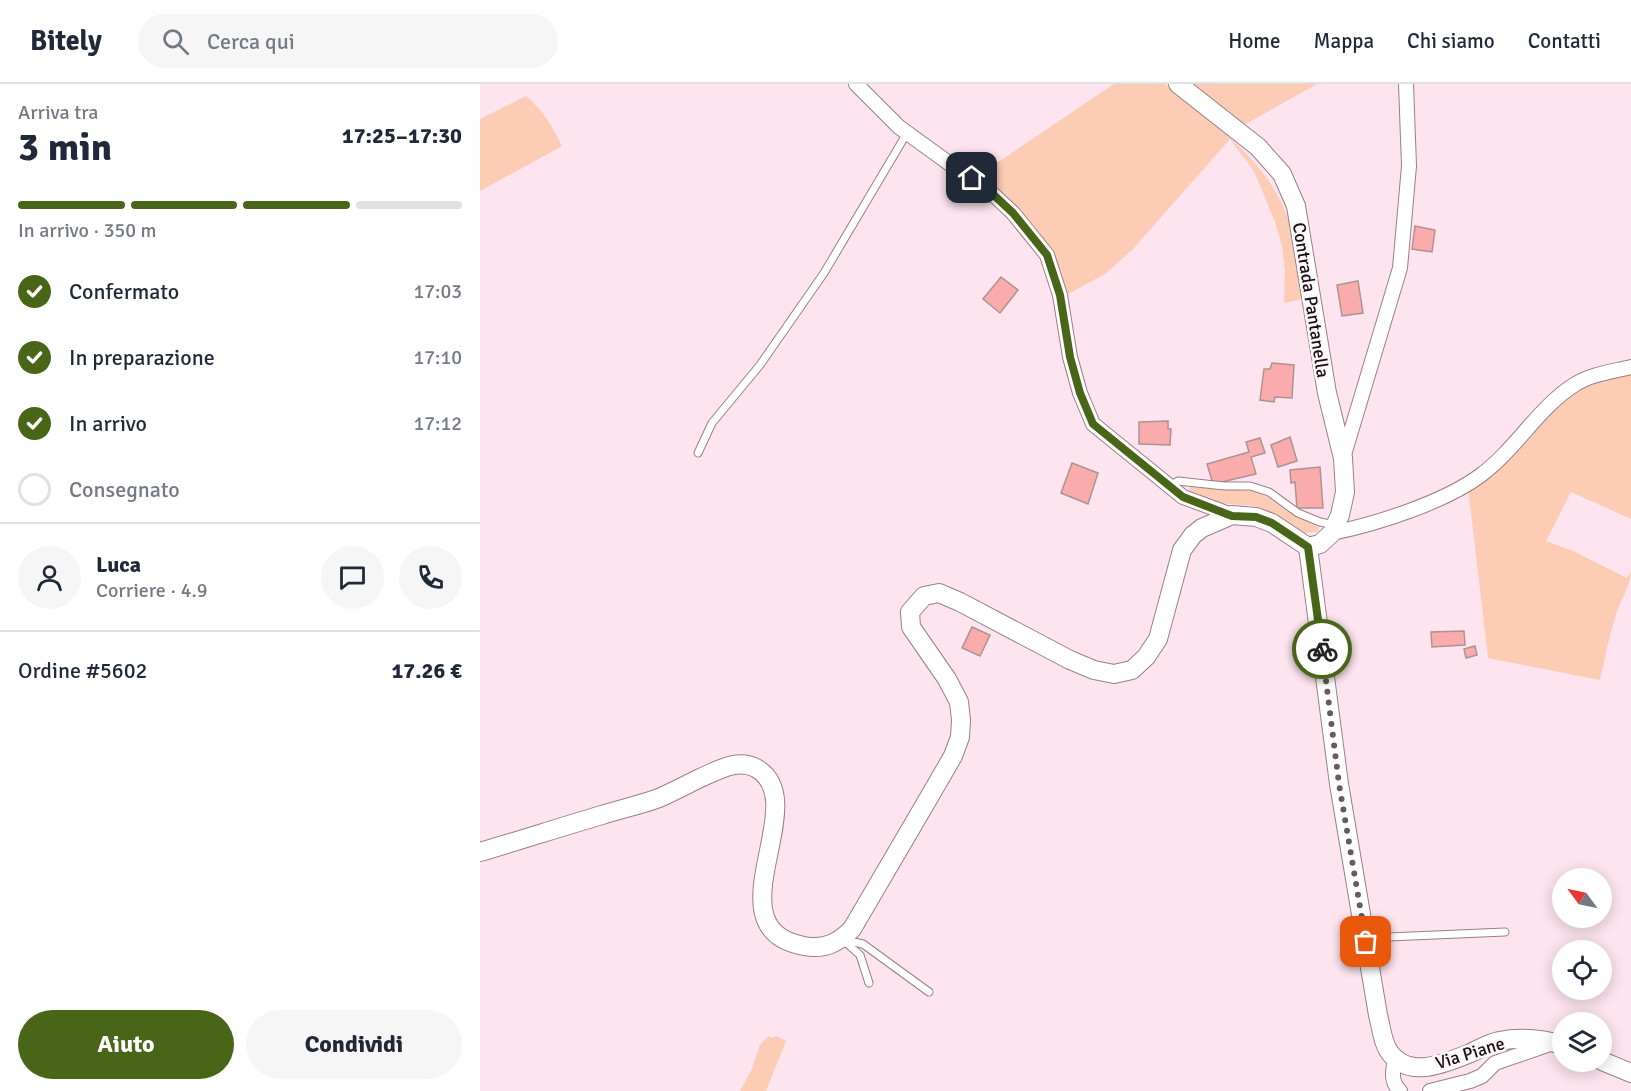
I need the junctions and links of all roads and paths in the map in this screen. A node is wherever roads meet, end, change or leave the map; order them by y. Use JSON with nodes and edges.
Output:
{"nodes":[{"id":1,"x":856,"y":84,"type":"edge"},
{"id":2,"x":1178,"y":84,"type":"edge"},
{"id":3,"x":1406,"y":84,"type":"edge"},
{"id":4,"x":907,"y":133,"type":"junction"},
{"id":5,"x":1631,"y":367,"type":"edge"},
{"id":6,"x":698,"y":453,"type":"dead end"},
{"id":7,"x":1343,"y":458,"type":"junction"},
{"id":8,"x":1168,"y":486,"type":"junction"},
{"id":9,"x":1232,"y":516,"type":"junction"},
{"id":10,"x":1334,"y":529,"type":"junction"},
{"id":11,"x":1308,"y":547,"type":"junction"},
{"id":12,"x":480,"y":852,"type":"edge"},
{"id":13,"x":1505,"y":932,"type":"dead end"},
{"id":14,"x":1365,"y":938,"type":"junction"},
{"id":15,"x":842,"y":939,"type":"junction"},
{"id":16,"x":869,"y":983,"type":"dead end"},
{"id":17,"x":928,"y":992,"type":"dead end"},
{"id":18,"x":1552,"y":1043,"type":"edge"},
{"id":19,"x":1552,"y":1046,"type":"edge"},
{"id":20,"x":1395,"y":1059,"type":"junction"},
{"id":21,"x":1612,"y":1065,"type":"edge"},
{"id":22,"x":1631,"y":1073,"type":"edge"},
{"id":23,"x":1479,"y":1085,"type":"edge"},
{"id":24,"x":1401,"y":1091,"type":"edge"},
{"id":25,"x":1430,"y":1091,"type":"edge"}],
"edges":[{"from":1,"to":4,"type":"street"},
{"from":2,"to":7,"type":"street","name":"Contrada Pantanella"},
{"from":3,"to":7,"type":"street"},
{"from":4,"to":6,"type":"lane"},
{"from":4,"to":8,"type":"street"},
{"from":5,"to":10,"type":"street"},
{"from":7,"to":10,"type":"street","name":"Contrada Pantanella"},
{"from":8,"to":9,"type":"street"},
{"from":8,"to":10,"type":"lane"},
{"from":9,"to":11,"type":"street"},
{"from":9,"to":15,"type":"street"},
{"from":10,"to":11,"type":"street"},
{"from":11,"to":14,"type":"street"},
{"from":12,"to":15,"type":"street"},
{"from":13,"to":14,"type":"lane"},
{"from":14,"to":20,"type":"street"},
{"from":15,"to":16,"type":"lane"},
{"from":15,"to":17,"type":"lane"},
{"from":18,"to":20,"type":"street","name":"Via Piane"},
{"from":19,"to":23,"type":"street"},
{"from":20,"to":24,"type":"street"},
{"from":21,"to":22,"type":"street"},
{"from":23,"to":25,"type":"street"}]}
